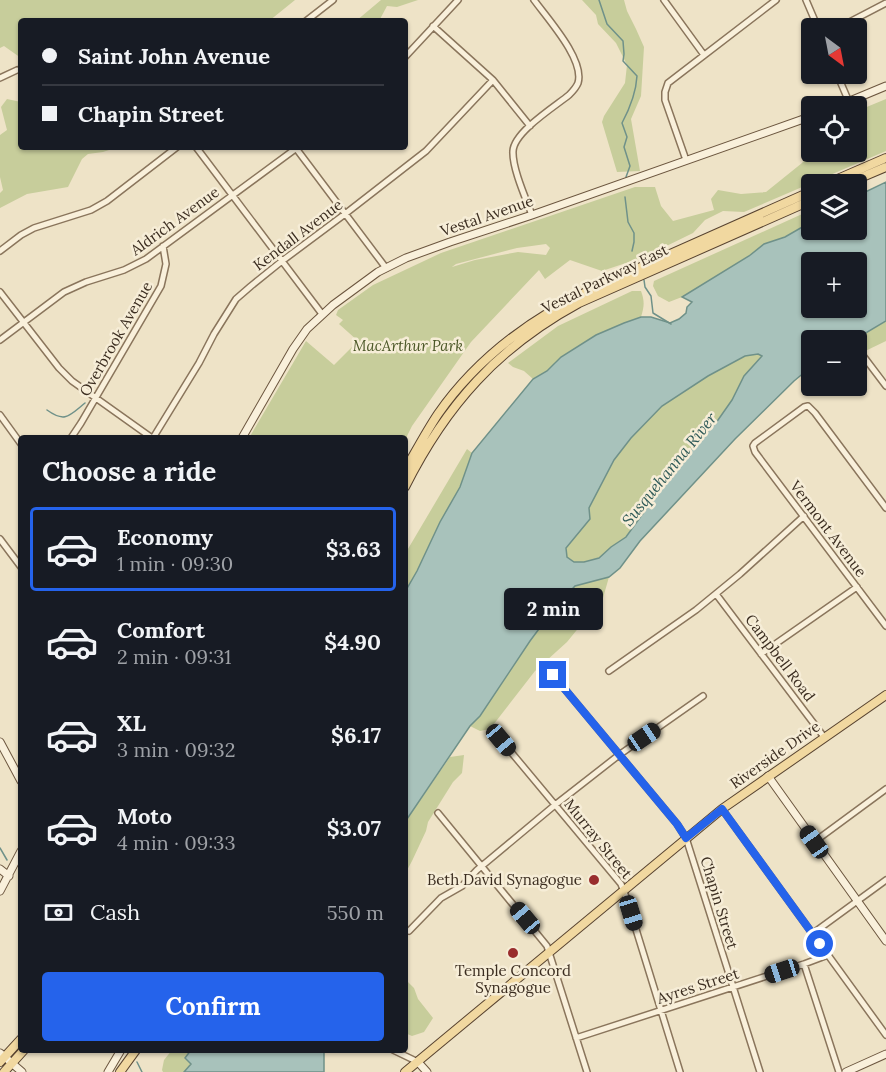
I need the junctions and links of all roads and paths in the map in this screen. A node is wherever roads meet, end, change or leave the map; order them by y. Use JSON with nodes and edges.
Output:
{"nodes":[{"id":1,"x":333,"y":0,"type":"edge"},
{"id":2,"x":458,"y":0,"type":"edge"},
{"id":3,"x":534,"y":0,"type":"edge"},
{"id":4,"x":664,"y":0,"type":"edge"},
{"id":5,"x":776,"y":0,"type":"edge"},
{"id":6,"x":806,"y":0,"type":"edge"},
{"id":7,"x":886,"y":3,"type":"edge"},
{"id":8,"x":310,"y":18,"type":"edge"},
{"id":9,"x":814,"y":18,"type":"edge"},
{"id":10,"x":857,"y":18,"type":"edge"},
{"id":11,"x":433,"y":27,"type":"junction"},
{"id":12,"x":408,"y":54,"type":"edge"},
{"id":13,"x":704,"y":55,"type":"junction"},
{"id":14,"x":17,"y":70,"type":"dead end"},
{"id":15,"x":0,"y":78,"type":"edge"},
{"id":16,"x":493,"y":80,"type":"junction"},
{"id":17,"x":886,"y":86,"type":"edge"},
{"id":18,"x":863,"y":96,"type":"edge"},
{"id":19,"x":801,"y":120,"type":"edge"},
{"id":20,"x":530,"y":126,"type":"junction"},
{"id":21,"x":173,"y":150,"type":"edge"},
{"id":22,"x":198,"y":150,"type":"edge"},
{"id":23,"x":293,"y":150,"type":"edge"},
{"id":24,"x":297,"y":150,"type":"edge"},
{"id":25,"x":886,"y":158,"type":"edge"},
{"id":26,"x":686,"y":160,"type":"junction"},
{"id":27,"x":886,"y":166,"type":"edge"},
{"id":28,"x":849,"y":174,"type":"edge"},
{"id":29,"x":867,"y":175,"type":"edge"},
{"id":30,"x":232,"y":195,"type":"junction"},
{"id":31,"x":801,"y":196,"type":"edge"},
{"id":32,"x":801,"y":205,"type":"edge"},
{"id":33,"x":345,"y":214,"type":"junction"},
{"id":34,"x":532,"y":215,"type":"junction"},
{"id":35,"x":163,"y":246,"type":"junction"},
{"id":36,"x":0,"y":250,"type":"edge"},
{"id":37,"x":282,"y":261,"type":"junction"},
{"id":38,"x":386,"y":268,"type":"junction"},
{"id":39,"x":0,"y":292,"type":"edge"},
{"id":40,"x":322,"y":314,"type":"junction"},
{"id":41,"x":23,"y":323,"type":"junction"},
{"id":42,"x":0,"y":339,"type":"edge"},
{"id":43,"x":867,"y":361,"type":"edge"},
{"id":44,"x":886,"y":386,"type":"edge"},
{"id":45,"x":95,"y":398,"type":"junction"},
{"id":46,"x":0,"y":415,"type":"edge"},
{"id":47,"x":73,"y":435,"type":"edge"},
{"id":48,"x":149,"y":435,"type":"edge"},
{"id":49,"x":155,"y":435,"type":"edge"},
{"id":50,"x":244,"y":435,"type":"edge"},
{"id":51,"x":18,"y":440,"type":"edge"},
{"id":52,"x":408,"y":465,"type":"edge"},
{"id":53,"x":408,"y":483,"type":"edge"},
{"id":54,"x":886,"y":508,"type":"edge"},
{"id":55,"x":804,"y":516,"type":"junction"},
{"id":56,"x":0,"y":539,"type":"edge"},
{"id":57,"x":6,"y":547,"type":"junction"},
{"id":58,"x":0,"y":552,"type":"edge"},
{"id":59,"x":18,"y":563,"type":"edge"},
{"id":60,"x":857,"y":587,"type":"junction"},
{"id":61,"x":716,"y":594,"type":"junction"},
{"id":62,"x":886,"y":626,"type":"edge"},
{"id":63,"x":762,"y":654,"type":"junction"},
{"id":64,"x":609,"y":671,"type":"dead end"},
{"id":65,"x":553,"y":675,"type":"dead end"},
{"id":66,"x":886,"y":695,"type":"edge"},
{"id":67,"x":703,"y":696,"type":"dead end"},
{"id":68,"x":824,"y":737,"type":"junction"},
{"id":69,"x":501,"y":740,"type":"dead end"},
{"id":70,"x":0,"y":742,"type":"edge"},
{"id":71,"x":619,"y":755,"type":"junction"},
{"id":72,"x":18,"y":775,"type":"edge"},
{"id":73,"x":768,"y":776,"type":"junction"},
{"id":74,"x":886,"y":789,"type":"edge"},
{"id":75,"x":555,"y":805,"type":"junction"},
{"id":76,"x":722,"y":809,"type":"junction"},
{"id":77,"x":438,"y":813,"type":"dead end"},
{"id":78,"x":686,"y":838,"type":"junction"},
{"id":79,"x":814,"y":842,"type":"junction"},
{"id":80,"x":18,"y":857,"type":"edge"},
{"id":81,"x":483,"y":867,"type":"junction"},
{"id":82,"x":0,"y":869,"type":"edge"},
{"id":83,"x":9,"y":876,"type":"junction"},
{"id":84,"x":886,"y":880,"type":"edge"},
{"id":85,"x":624,"y":890,"type":"junction"},
{"id":86,"x":0,"y":891,"type":"edge"},
{"id":87,"x":857,"y":901,"type":"junction"},
{"id":88,"x":408,"y":931,"type":"dead end"},
{"id":89,"x":812,"y":934,"type":"junction"},
{"id":90,"x":886,"y":941,"type":"edge"},
{"id":91,"x":549,"y":952,"type":"junction"},
{"id":92,"x":828,"y":955,"type":"junction"},
{"id":93,"x":804,"y":964,"type":"junction"},
{"id":94,"x":733,"y":987,"type":"junction"},
{"id":95,"x":661,"y":1011,"type":"junction"},
{"id":96,"x":886,"y":1035,"type":"edge"},
{"id":97,"x":576,"y":1038,"type":"junction"},
{"id":98,"x":18,"y":1042,"type":"edge"},
{"id":99,"x":21,"y":1053,"type":"edge"},
{"id":100,"x":119,"y":1053,"type":"edge"},
{"id":101,"x":134,"y":1053,"type":"edge"},
{"id":102,"x":399,"y":1053,"type":"edge"},
{"id":103,"x":886,"y":1054,"type":"edge"},
{"id":104,"x":1,"y":1058,"type":"edge"},
{"id":105,"x":418,"y":1062,"type":"junction"},
{"id":106,"x":12,"y":1063,"type":"junction"},
{"id":107,"x":4,"y":1072,"type":"edge"},
{"id":108,"x":22,"y":1072,"type":"edge"},
{"id":109,"x":108,"y":1072,"type":"edge"},
{"id":110,"x":120,"y":1072,"type":"edge"},
{"id":111,"x":405,"y":1072,"type":"edge"},
{"id":112,"x":427,"y":1072,"type":"edge"},
{"id":113,"x":587,"y":1072,"type":"edge"},
{"id":114,"x":680,"y":1072,"type":"edge"},
{"id":115,"x":760,"y":1072,"type":"edge"},
{"id":116,"x":839,"y":1072,"type":"edge"},
{"id":117,"x":846,"y":1072,"type":"edge"}],
"edges":[{"from":1,"to":8,"type":"street"},
{"from":2,"to":11,"type":"street"},
{"from":3,"to":20,"type":"street"},
{"from":4,"to":13,"type":"street"},
{"from":5,"to":13,"type":"street"},
{"from":6,"to":9,"type":"street"},
{"from":7,"to":10,"type":"street"},
{"from":11,"to":12,"type":"street"},
{"from":11,"to":16,"type":"street"},
{"from":13,"to":26,"type":"street"},
{"from":14,"to":15,"type":"street"},
{"from":16,"to":20,"type":"street"},
{"from":16,"to":33,"type":"street","name":"Kendall Avenue"},
{"from":17,"to":18,"type":"street"},
{"from":19,"to":26,"type":"street","name":"Vestal Avenue"},
{"from":20,"to":34,"type":"street"},
{"from":21,"to":36,"type":"street"},
{"from":22,"to":30,"type":"street"},
{"from":23,"to":30,"type":"street","name":"Aldrich Avenue"},
{"from":24,"to":33,"type":"street"},
{"from":25,"to":28,"type":"main road"},
{"from":26,"to":34,"type":"street","name":"Vestal Avenue"},
{"from":27,"to":29,"type":"main road"},
{"from":30,"to":35,"type":"street","name":"Aldrich Avenue"},
{"from":30,"to":37,"type":"street"},
{"from":31,"to":52,"type":"main road","name":"Vestal Parkway East"},
{"from":32,"to":53,"type":"main road","name":"Vestal Parkway East"},
{"from":33,"to":37,"type":"street","name":"Kendall Avenue"},
{"from":33,"to":38,"type":"street"},
{"from":34,"to":38,"type":"street","name":"Vestal Avenue"},
{"from":35,"to":41,"type":"street","name":"Aldrich Avenue"},
{"from":35,"to":45,"type":"street","name":"Overbrook Avenue"},
{"from":37,"to":40,"type":"street"},
{"from":37,"to":49,"type":"street","name":"Kendall Avenue"},
{"from":38,"to":40,"type":"street","name":"Vestal Avenue"},
{"from":39,"to":41,"type":"street"},
{"from":40,"to":50,"type":"street","name":"Vestal Avenue"},
{"from":41,"to":42,"type":"street","name":"Aldrich Avenue"},
{"from":41,"to":45,"type":"street"},
{"from":43,"to":44,"type":"street"},
{"from":45,"to":47,"type":"street","name":"Overbrook Avenue"},
{"from":45,"to":48,"type":"street"},
{"from":46,"to":51,"type":"street"},
{"from":54,"to":55,"type":"street","name":"Vermont Avenue"},
{"from":55,"to":60,"type":"street","name":"Vermont Avenue"},
{"from":55,"to":61,"type":"street"},
{"from":56,"to":57,"type":"street"},
{"from":57,"to":58,"type":"street"},
{"from":57,"to":59,"type":"street"},
{"from":60,"to":62,"type":"street","name":"Vermont Avenue"},
{"from":60,"to":63,"type":"street"},
{"from":61,"to":63,"type":"street","name":"Campbell Road"},
{"from":61,"to":64,"type":"street"},
{"from":63,"to":68,"type":"street","name":"Campbell Road"},
{"from":65,"to":71,"type":"street","name":"Chapin Street"},
{"from":66,"to":68,"type":"main road","name":"Riverside Drive"},
{"from":67,"to":71,"type":"street"},
{"from":68,"to":73,"type":"main road","name":"Riverside Drive"},
{"from":69,"to":75,"type":"street","name":"Murray Street"},
{"from":70,"to":72,"type":"street"},
{"from":71,"to":75,"type":"street"},
{"from":71,"to":78,"type":"street","name":"Chapin Street"},
{"from":73,"to":76,"type":"main road","name":"Riverside Drive"},
{"from":73,"to":79,"type":"street"},
{"from":74,"to":79,"type":"street"},
{"from":75,"to":81,"type":"street"},
{"from":75,"to":85,"type":"street","name":"Murray Street"},
{"from":76,"to":78,"type":"main road","name":"Riverside Drive"},
{"from":76,"to":89,"type":"street"},
{"from":77,"to":81,"type":"street"},
{"from":78,"to":85,"type":"main road","name":"Riverside Drive"},
{"from":78,"to":94,"type":"street","name":"Chapin Street"},
{"from":79,"to":87,"type":"street"},
{"from":80,"to":83,"type":"street"},
{"from":81,"to":88,"type":"street"},
{"from":81,"to":91,"type":"street"},
{"from":82,"to":83,"type":"street"},
{"from":83,"to":86,"type":"street"},
{"from":84,"to":87,"type":"street"},
{"from":85,"to":91,"type":"main road","name":"Riverside Drive"},
{"from":85,"to":95,"type":"street","name":"Murray Street"},
{"from":87,"to":89,"type":"street"},
{"from":87,"to":90,"type":"street"},
{"from":89,"to":92,"type":"street"},
{"from":91,"to":97,"type":"street"},
{"from":91,"to":105,"type":"main road","name":"Riverside Drive"},
{"from":92,"to":93,"type":"street","name":"Ayres Street"},
{"from":92,"to":96,"type":"street"},
{"from":93,"to":94,"type":"street","name":"Ayres Street"},
{"from":93,"to":116,"type":"street"},
{"from":94,"to":95,"type":"street","name":"Ayres Street"},
{"from":94,"to":115,"type":"street","name":"Chapin Street"},
{"from":95,"to":97,"type":"street","name":"Ayres Street"},
{"from":95,"to":114,"type":"street","name":"Murray Street"},
{"from":97,"to":113,"type":"street"},
{"from":98,"to":104,"type":"main road"},
{"from":99,"to":106,"type":"main road"},
{"from":100,"to":109,"type":"street"},
{"from":101,"to":110,"type":"main road"},
{"from":102,"to":105,"type":"street"},
{"from":103,"to":117,"type":"street"},
{"from":104,"to":106,"type":"street"},
{"from":105,"to":111,"type":"main road","name":"Riverside Drive"},
{"from":105,"to":112,"type":"street"},
{"from":106,"to":107,"type":"main road"},
{"from":106,"to":108,"type":"street"}]}
